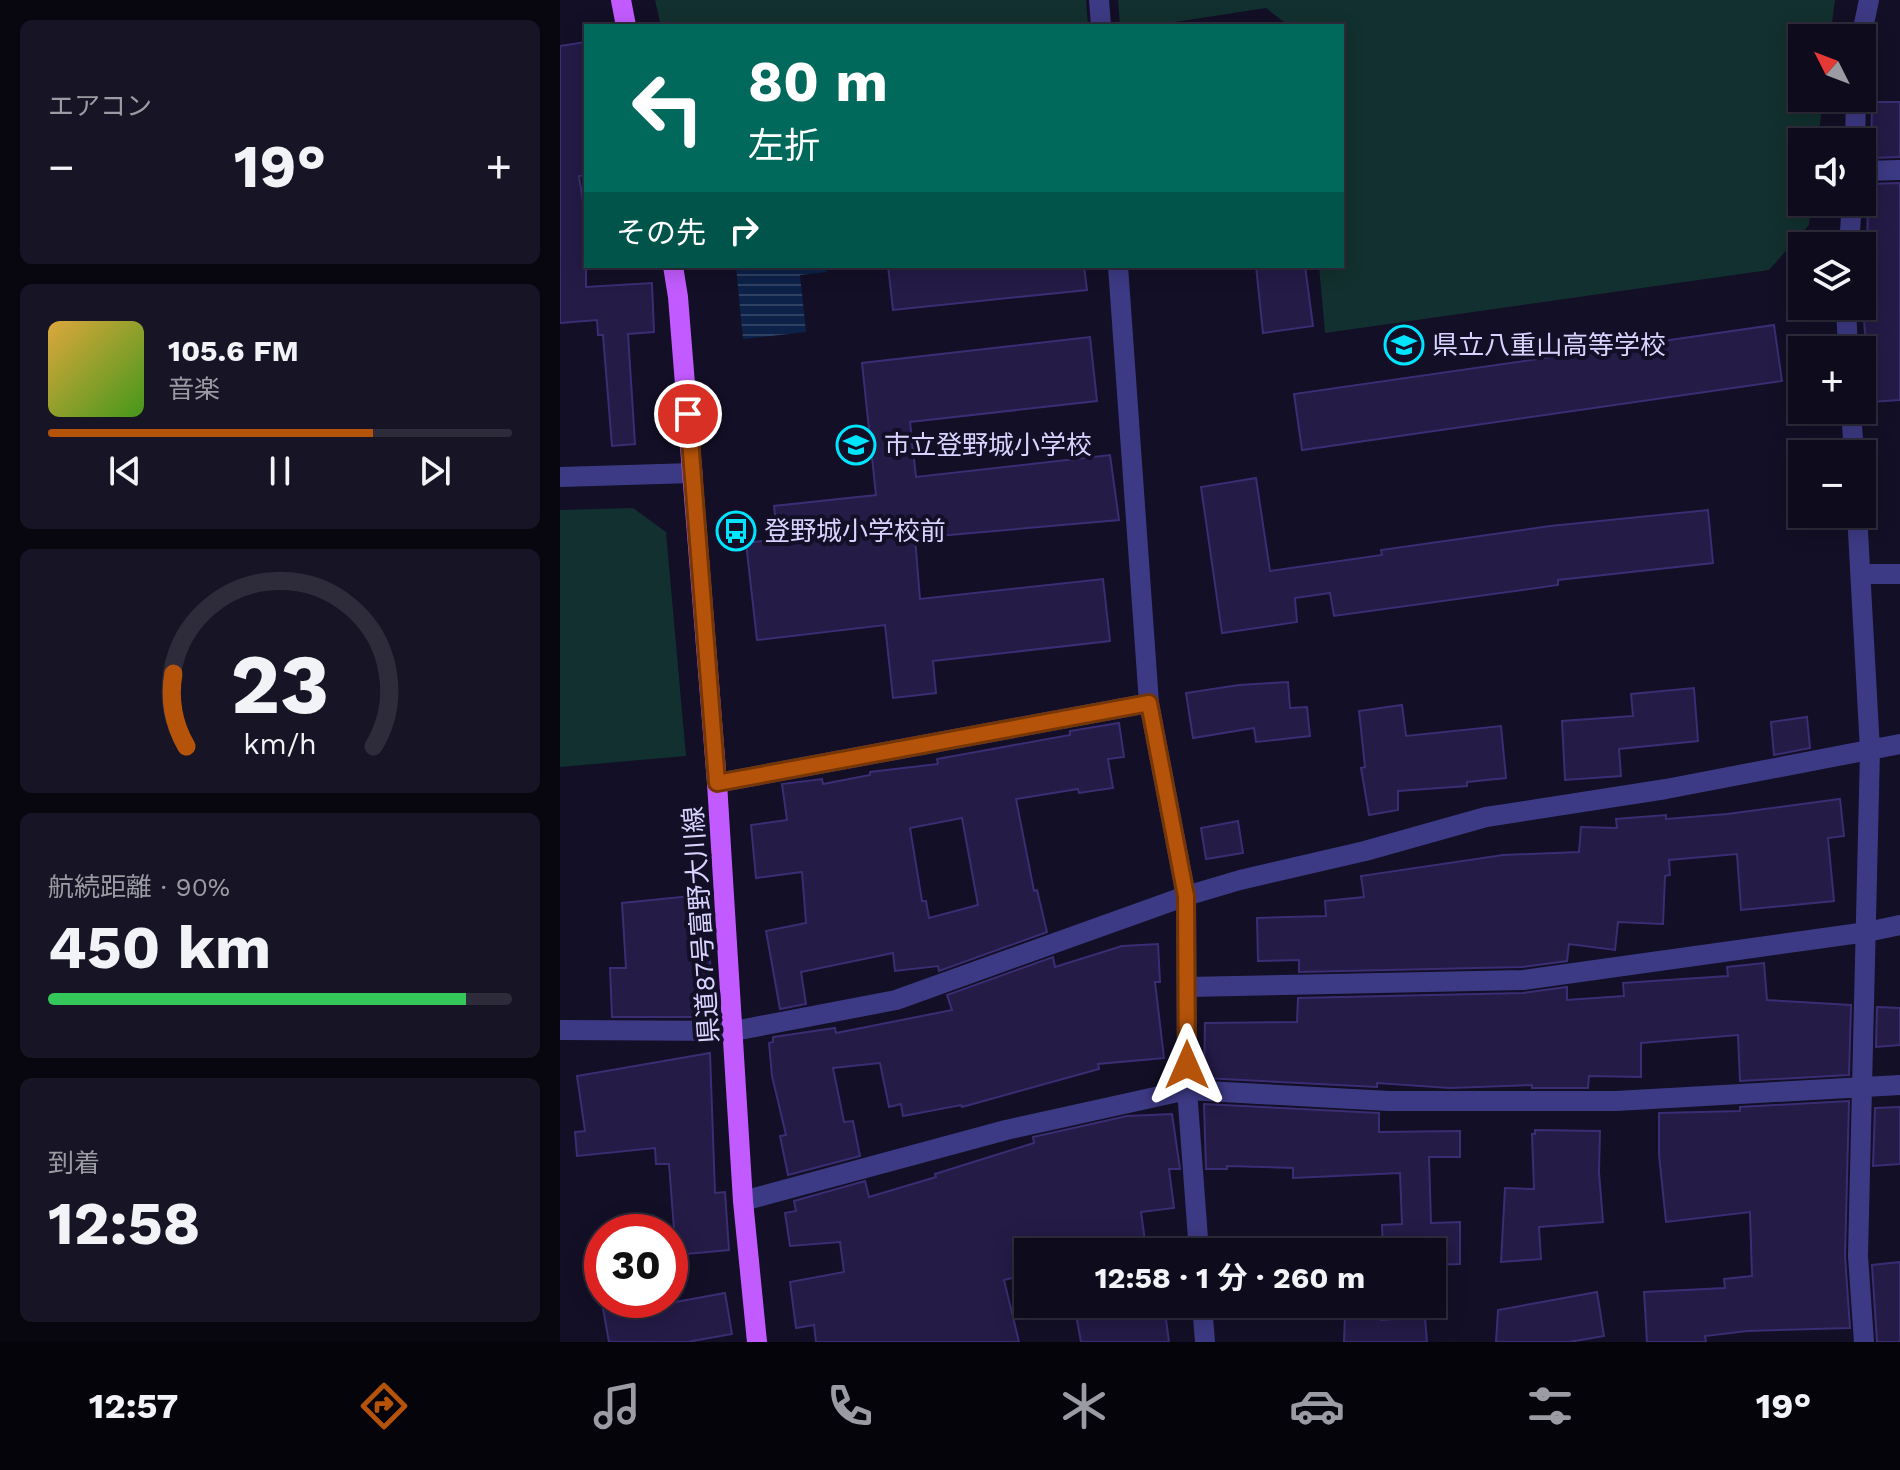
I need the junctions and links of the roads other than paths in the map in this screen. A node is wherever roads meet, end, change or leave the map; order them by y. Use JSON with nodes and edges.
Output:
{"nodes":[{"id":1,"x":621,"y":0,"type":"edge"},
{"id":2,"x":1099,"y":0,"type":"edge"},
{"id":3,"x":1869,"y":0,"type":"edge"},
{"id":4,"x":626,"y":24,"type":"edge"},
{"id":5,"x":1101,"y":24,"type":"edge"},
{"id":6,"x":1864,"y":24,"type":"edge"},
{"id":7,"x":1900,"y":170,"type":"edge"},
{"id":8,"x":1876,"y":171,"type":"edge"},
{"id":9,"x":673,"y":268,"type":"edge"},
{"id":10,"x":1118,"y":268,"type":"edge"},
{"id":11,"x":693,"y":473,"type":"junction"},
{"id":12,"x":560,"y":477,"type":"edge"},
{"id":13,"x":1858,"y":528,"type":"edge"},
{"id":14,"x":1861,"y":574,"type":"junction"},
{"id":15,"x":1900,"y":574,"type":"edge"},
{"id":16,"x":1149,"y":703,"type":"junction"},
{"id":17,"x":1900,"y":744,"type":"edge"},
{"id":18,"x":1870,"y":750,"type":"junction"},
{"id":19,"x":717,"y":783,"type":"junction"},
{"id":20,"x":1186,"y":896,"type":"junction"},
{"id":21,"x":1900,"y":925,"type":"edge"},
{"id":22,"x":1867,"y":932,"type":"junction"},
{"id":23,"x":1187,"y":987,"type":"junction"},
{"id":24,"x":560,"y":1030,"type":"edge"},
{"id":25,"x":734,"y":1031,"type":"junction"},
{"id":26,"x":1900,"y":1085,"type":"edge"},
{"id":27,"x":1863,"y":1087,"type":"junction"},
{"id":28,"x":1187,"y":1090,"type":"junction"},
{"id":29,"x":743,"y":1201,"type":"junction"},
{"id":30,"x":1198,"y":1238,"type":"edge"},
{"id":31,"x":1203,"y":1318,"type":"edge"},
{"id":32,"x":757,"y":1342,"type":"edge"},
{"id":33,"x":1205,"y":1342,"type":"edge"},
{"id":34,"x":1864,"y":1342,"type":"edge"}],
"edges":[{"from":1,"to":4,"type":"main road"},
{"from":2,"to":5,"type":"street"},
{"from":3,"to":6,"type":"street"},
{"from":7,"to":8,"type":"street"},
{"from":9,"to":11,"type":"main road","name":"県道87号富野大川線"},
{"from":10,"to":16,"type":"street"},
{"from":11,"to":12,"type":"street"},
{"from":11,"to":19,"type":"main road","name":"県道87号富野大川線"},
{"from":13,"to":14,"type":"street"},
{"from":14,"to":15,"type":"street"},
{"from":14,"to":18,"type":"street"},
{"from":16,"to":19,"type":"street"},
{"from":16,"to":20,"type":"street"},
{"from":17,"to":18,"type":"street"},
{"from":18,"to":20,"type":"street"},
{"from":18,"to":22,"type":"street"},
{"from":19,"to":25,"type":"main road","name":"県道87号富野大川線"},
{"from":20,"to":23,"type":"street"},
{"from":20,"to":25,"type":"street"},
{"from":21,"to":22,"type":"street"},
{"from":22,"to":23,"type":"street"},
{"from":22,"to":27,"type":"street"},
{"from":23,"to":28,"type":"street"},
{"from":24,"to":25,"type":"street"},
{"from":25,"to":29,"type":"main road","name":"県道87号富野大川線"},
{"from":26,"to":27,"type":"street"},
{"from":27,"to":28,"type":"street"},
{"from":27,"to":34,"type":"street"},
{"from":28,"to":29,"type":"street"},
{"from":28,"to":30,"type":"street"},
{"from":29,"to":32,"type":"main road","name":"県道87号富野大川線"},
{"from":31,"to":33,"type":"street"}]}
